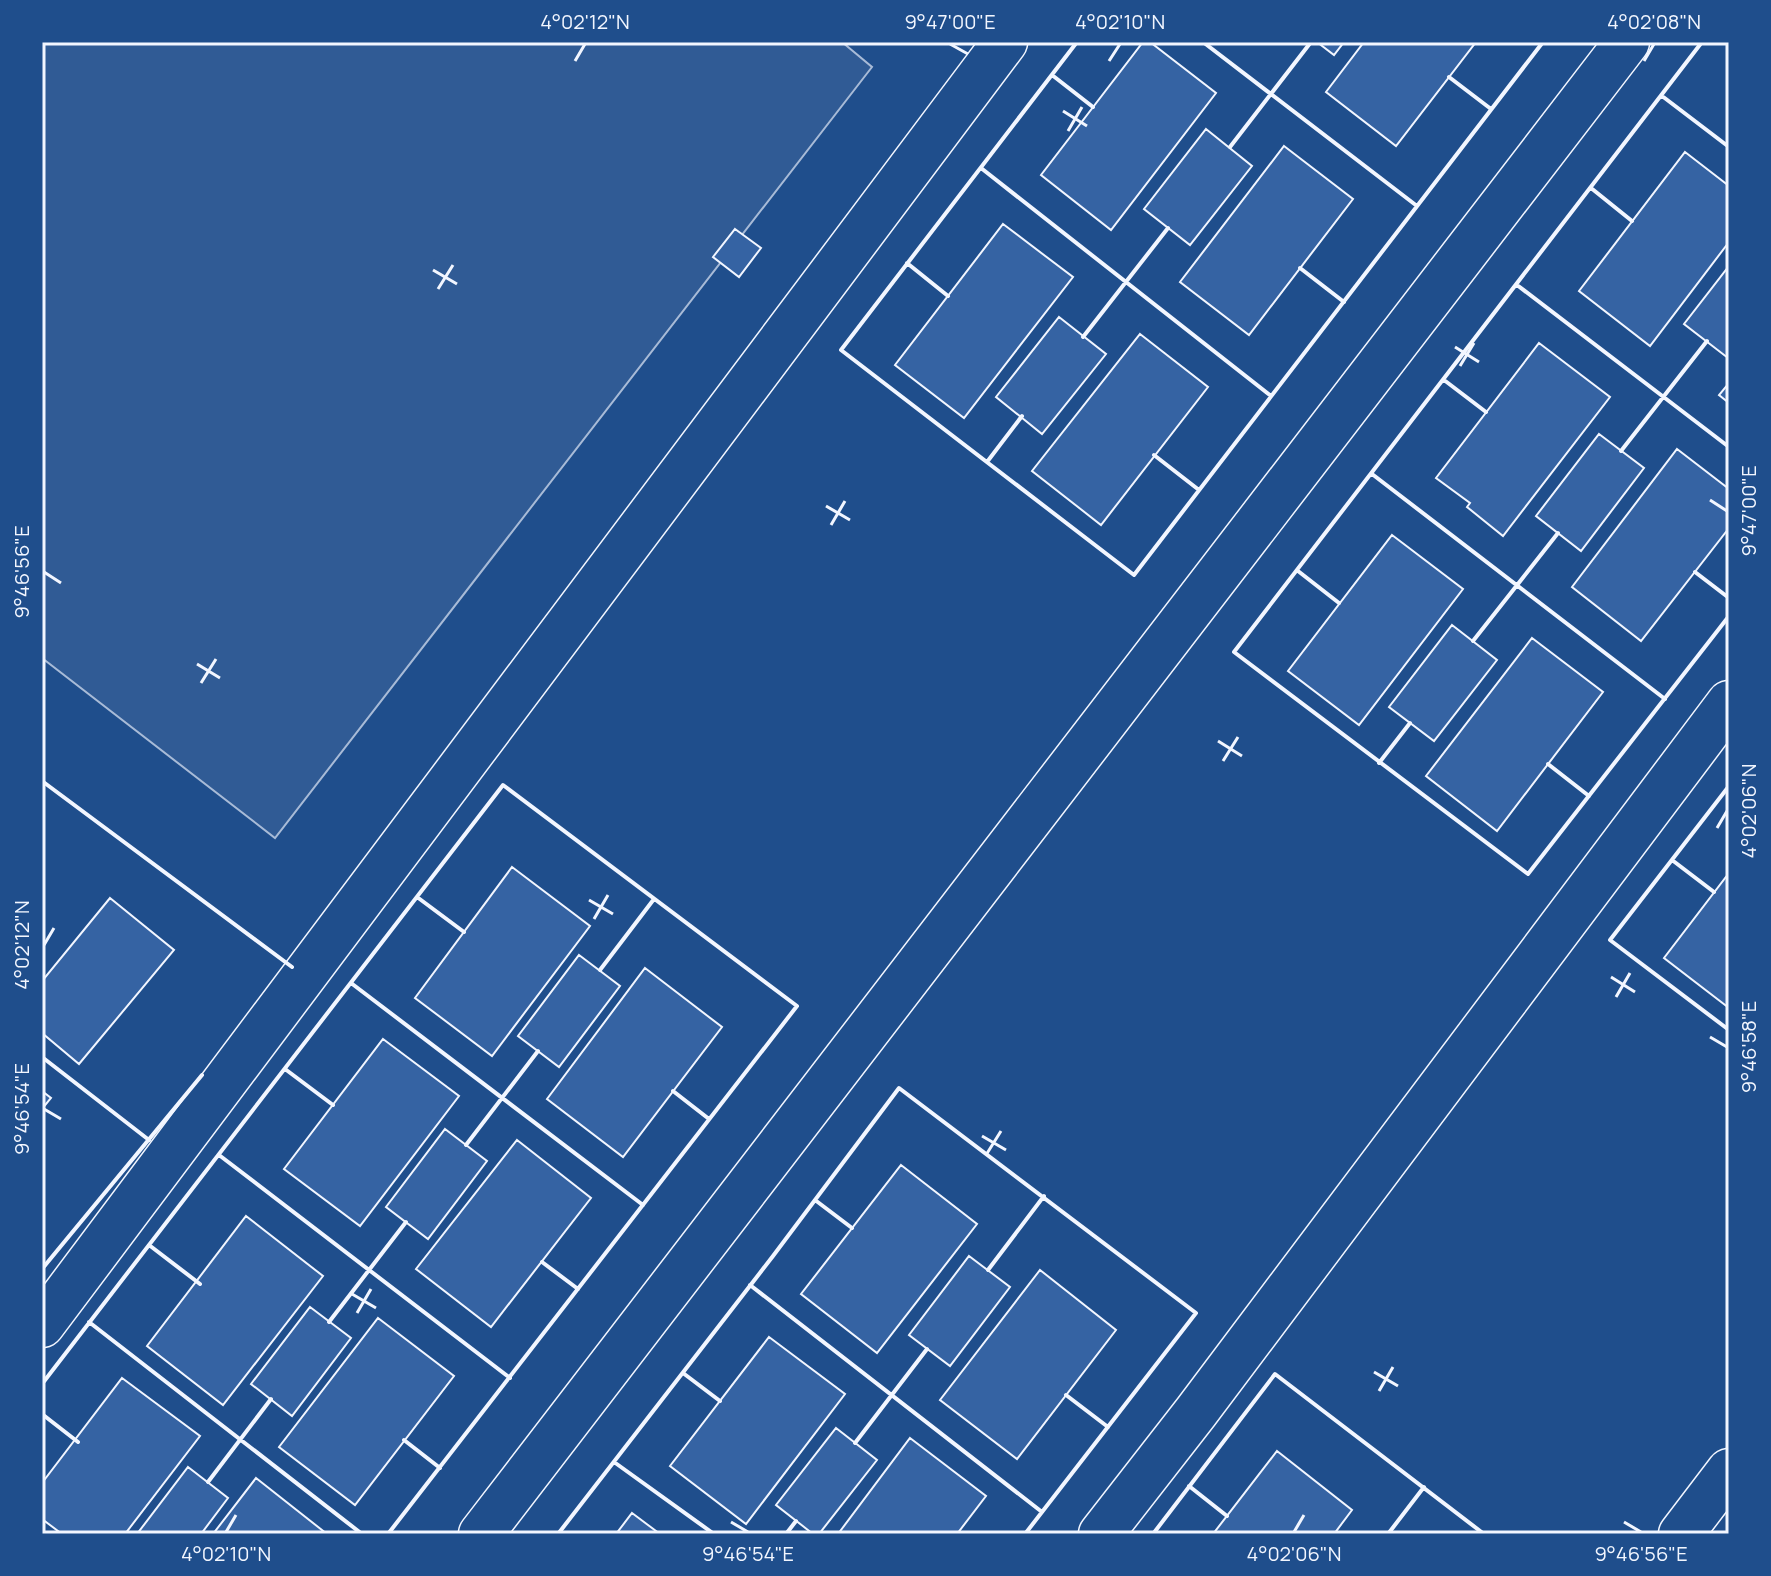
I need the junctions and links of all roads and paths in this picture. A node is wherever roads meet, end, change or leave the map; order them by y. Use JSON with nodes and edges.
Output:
{"nodes":[{"id":1,"x":1005,"y":42,"type":"edge"},
{"id":2,"x":1627,"y":42,"type":"edge"},
{"id":3,"x":1729,"y":703,"type":"edge"},
{"id":4,"x":42,"y":1325,"type":"edge"},
{"id":5,"x":1729,"y":1471,"type":"edge"},
{"id":6,"x":481,"y":1534,"type":"edge"},
{"id":7,"x":1101,"y":1534,"type":"edge"},
{"id":8,"x":1681,"y":1534,"type":"edge"}],
"edges":[{"from":1,"to":4,"type":"street"},
{"from":2,"to":6,"type":"street"},
{"from":3,"to":7,"type":"street"},
{"from":5,"to":8,"type":"street"}]}
